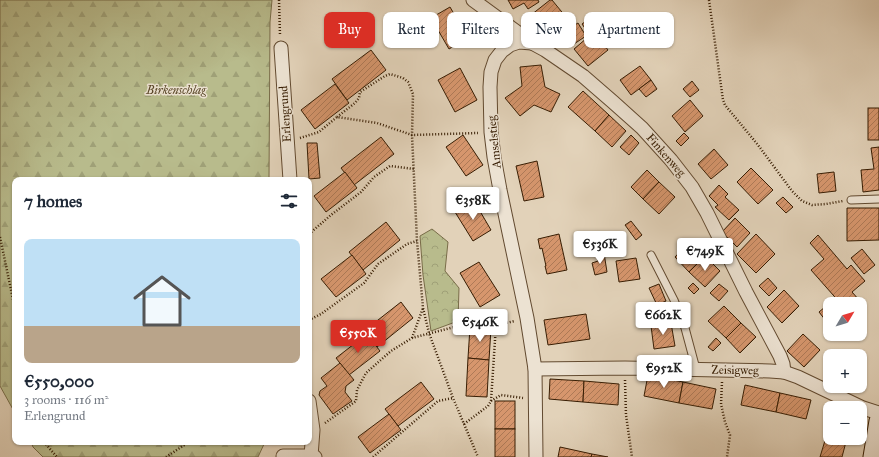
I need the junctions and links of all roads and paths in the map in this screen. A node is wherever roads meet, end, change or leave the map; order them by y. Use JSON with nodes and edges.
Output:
{"nodes":[{"id":1,"x":279,"y":0,"type":"edge"},
{"id":2,"x":473,"y":0,"type":"edge"},
{"id":3,"x":709,"y":0,"type":"edge"},
{"id":4,"x":521,"y":35,"type":"edge"},
{"id":5,"x":521,"y":42,"type":"edge"},
{"id":6,"x":281,"y":48,"type":"joint"},
{"id":7,"x":541,"y":48,"type":"edge"},
{"id":8,"x":337,"y":117,"type":"junction"},
{"id":9,"x":491,"y":132,"type":"junction"},
{"id":10,"x":412,"y":135,"type":"junction"},
{"id":11,"x":288,"y":142,"type":"junction"},
{"id":12,"x":414,"y":169,"type":"junction"},
{"id":13,"x":290,"y":177,"type":"edge"},
{"id":14,"x":879,"y":199,"type":"edge"},
{"id":15,"x":851,"y":200,"type":"joint"},
{"id":16,"x":312,"y":231,"type":"edge"},
{"id":17,"x":0,"y":238,"type":"edge"},
{"id":18,"x":417,"y":241,"type":"junction"},
{"id":19,"x":651,"y":255,"type":"dead end"},
{"id":20,"x":12,"y":295,"type":"edge"},
{"id":21,"x":423,"y":308,"type":"junction"},
{"id":22,"x":312,"y":318,"type":"edge"},
{"id":23,"x":527,"y":318,"type":"junction"},
{"id":24,"x":496,"y":325,"type":"junction"},
{"id":25,"x":429,"y":333,"type":"junction"},
{"id":26,"x":412,"y":338,"type":"junction"},
{"id":27,"x":625,"y":368,"type":"junction"},
{"id":28,"x":534,"y":369,"type":"junction"},
{"id":29,"x":696,"y":369,"type":"junction"},
{"id":30,"x":723,"y":370,"type":"junction"},
{"id":31,"x":784,"y":372,"type":"junction"},
{"id":32,"x":453,"y":398,"type":"junction"},
{"id":33,"x":536,"y":400,"type":"junction"},
{"id":34,"x":491,"y":401,"type":"junction"},
{"id":35,"x":879,"y":413,"type":"edge"},
{"id":36,"x":879,"y":421,"type":"edge"},
{"id":37,"x":312,"y":423,"type":"edge"},
{"id":38,"x":464,"y":424,"type":"junction"},
{"id":39,"x":313,"y":430,"type":"junction"},
{"id":40,"x":47,"y":445,"type":"edge"},
{"id":41,"x":184,"y":445,"type":"edge"},
{"id":42,"x":281,"y":456,"type":"edge"},
{"id":43,"x":57,"y":457,"type":"edge"},
{"id":44,"x":166,"y":457,"type":"edge"},
{"id":45,"x":313,"y":457,"type":"edge"},
{"id":46,"x":373,"y":457,"type":"edge"},
{"id":47,"x":478,"y":457,"type":"edge"},
{"id":48,"x":536,"y":457,"type":"edge"},
{"id":49,"x":632,"y":457,"type":"edge"},
{"id":50,"x":727,"y":457,"type":"edge"},
{"id":51,"x":873,"y":457,"type":"edge"}],
"edges":[{"from":1,"to":6,"type":"path"},
{"from":2,"to":4,"type":"street","name":"Finkenweg"},
{"from":3,"to":15,"type":"path"},
{"from":5,"to":9,"type":"street","name":"Amselstieg"},
{"from":6,"to":11,"type":"street","name":"Erlengrund"},
{"from":7,"to":31,"type":"street","name":"Finkenweg"},
{"from":8,"to":10,"type":"path"},
{"from":8,"to":10,"type":"path"},
{"from":8,"to":11,"type":"path"},
{"from":9,"to":10,"type":"path"},
{"from":9,"to":23,"type":"street","name":"Amselstieg"},
{"from":10,"to":12,"type":"path"},
{"from":11,"to":13,"type":"street","name":"Erlengrund"},
{"from":12,"to":16,"type":"path"},
{"from":12,"to":18,"type":"path"},
{"from":14,"to":15,"type":"lane"},
{"from":17,"to":20,"type":"path"},
{"from":18,"to":21,"type":"path"},
{"from":18,"to":22,"type":"path"},
{"from":19,"to":29,"type":"lane"},
{"from":21,"to":25,"type":"path"},
{"from":21,"to":26,"type":"path"},
{"from":23,"to":24,"type":"path"},
{"from":23,"to":28,"type":"street","name":"Amselstieg"},
{"from":24,"to":25,"type":"path"},
{"from":24,"to":34,"type":"path"},
{"from":25,"to":26,"type":"path"},
{"from":25,"to":32,"type":"path"},
{"from":26,"to":39,"type":"path"},
{"from":27,"to":28,"type":"street","name":"Zeisigweg"},
{"from":27,"to":29,"type":"street","name":"Zeisigweg"},
{"from":27,"to":49,"type":"path"},
{"from":28,"to":33,"type":"street","name":"Amselstieg"},
{"from":29,"to":30,"type":"street","name":"Zeisigweg"},
{"from":30,"to":31,"type":"street","name":"Zeisigweg"},
{"from":30,"to":50,"type":"path"},
{"from":31,"to":35,"type":"street","name":"Zeisigweg"},
{"from":32,"to":38,"type":"path"},
{"from":32,"to":46,"type":"path"},
{"from":33,"to":34,"type":"path"},
{"from":33,"to":48,"type":"street","name":"Amselstieg"},
{"from":34,"to":38,"type":"path"},
{"from":36,"to":51,"type":"main road"},
{"from":37,"to":39,"type":"street"},
{"from":38,"to":47,"type":"path"},
{"from":39,"to":45,"type":"street"},
{"from":40,"to":43,"type":"path"},
{"from":41,"to":44,"type":"path"},
{"from":42,"to":45,"type":"street"}]}
